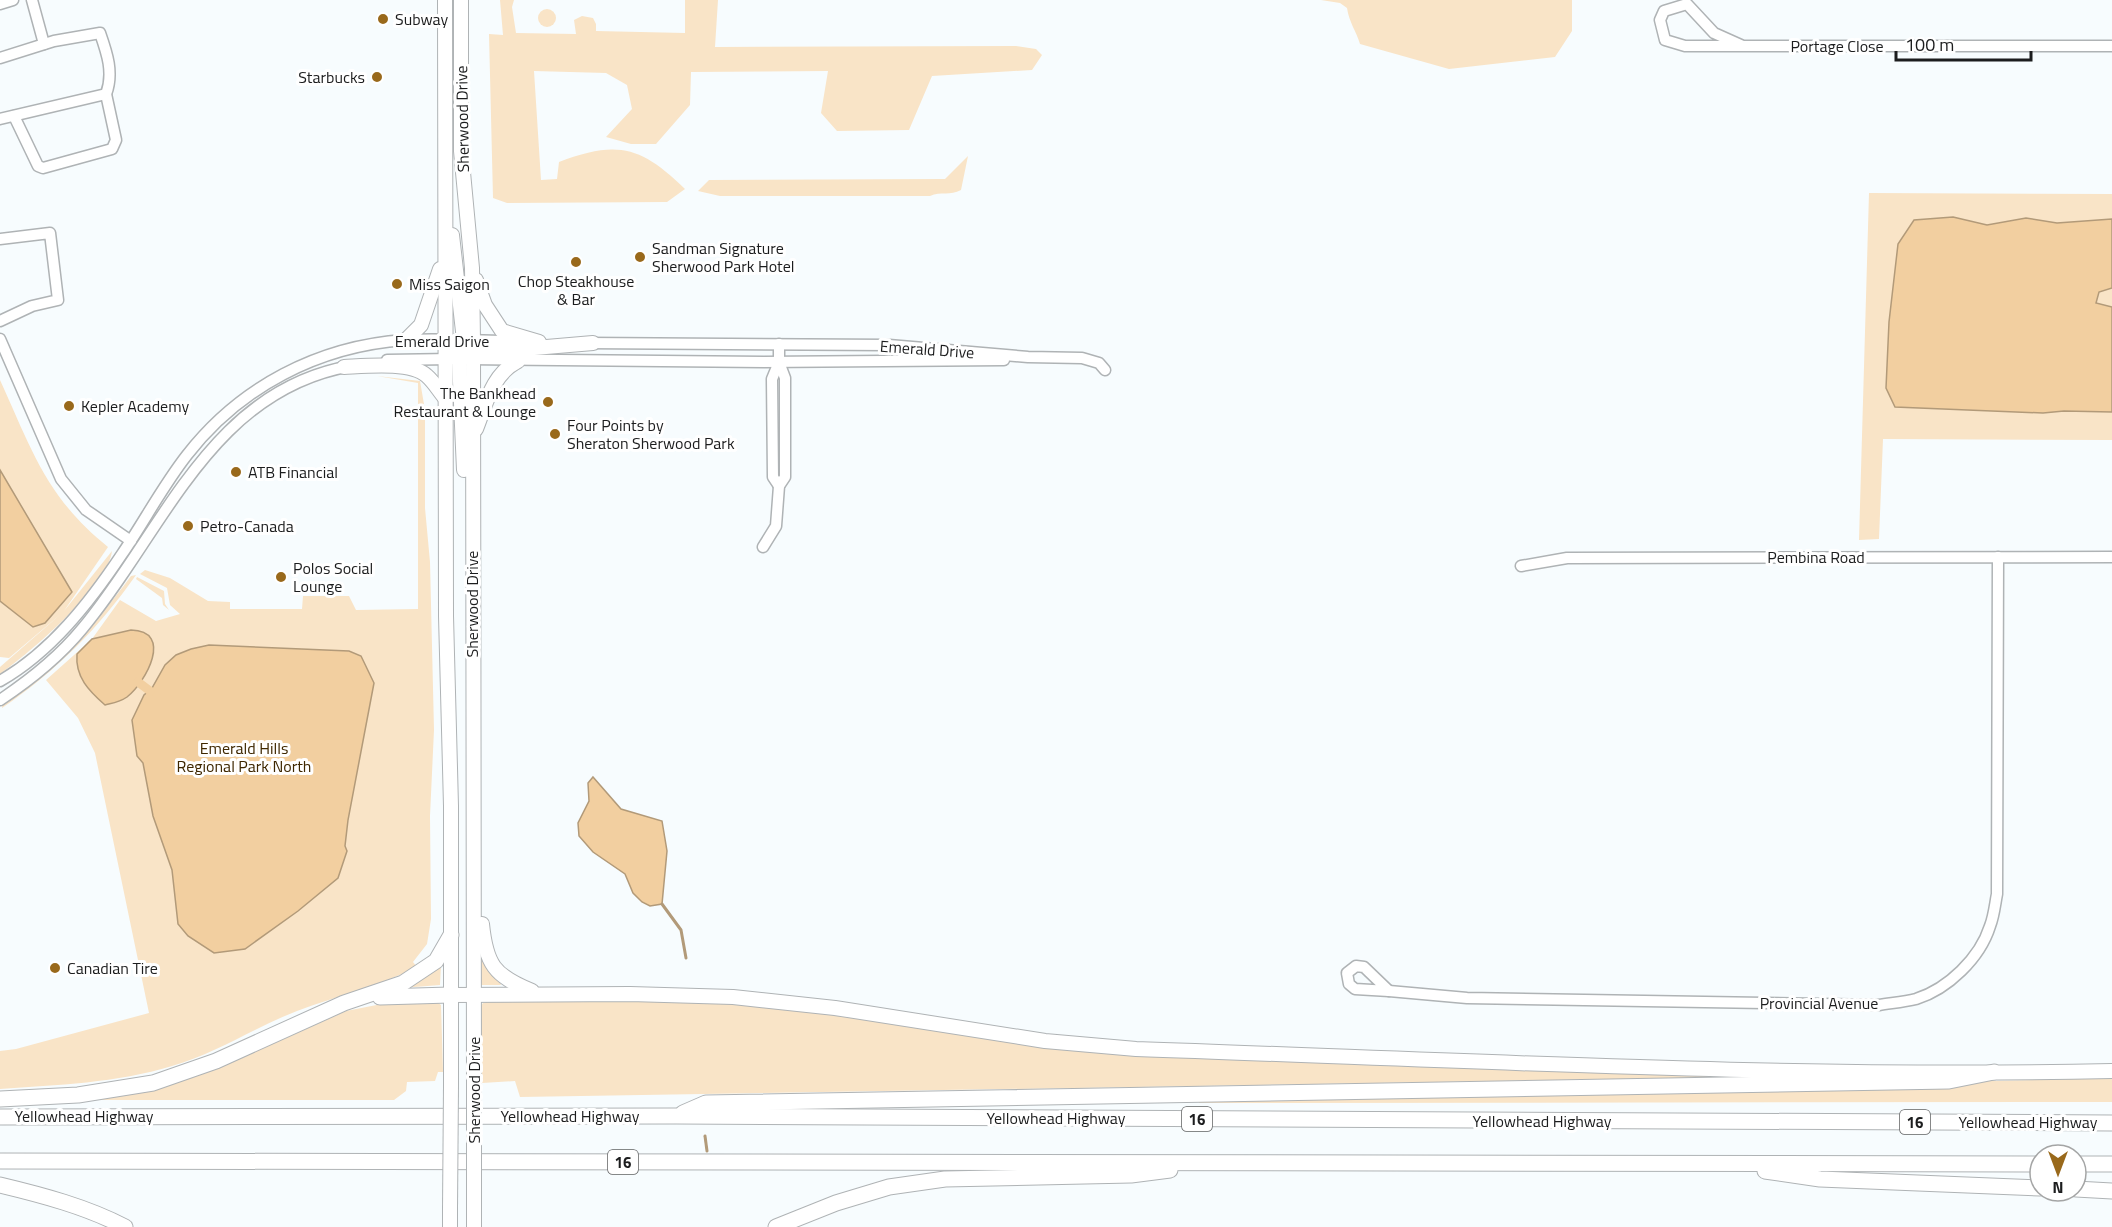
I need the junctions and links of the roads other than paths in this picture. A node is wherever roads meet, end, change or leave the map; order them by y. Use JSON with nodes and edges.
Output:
{"nodes":[{"id":1,"x":13,"y":0,"type":"edge"},
{"id":2,"x":32,"y":0,"type":"edge"},
{"id":3,"x":437,"y":0,"type":"edge"},
{"id":4,"x":445,"y":0,"type":"edge"},
{"id":5,"x":461,"y":0,"type":"edge"},
{"id":6,"x":0,"y":4,"type":"edge"},
{"id":7,"x":446,"y":35,"type":"junction"},
{"id":8,"x":44,"y":44,"type":"junction"},
{"id":9,"x":1743,"y":46,"type":"junction"},
{"id":10,"x":2112,"y":46,"type":"edge"},
{"id":11,"x":0,"y":58,"type":"edge"},
{"id":12,"x":106,"y":94,"type":"junction"},
{"id":13,"x":14,"y":116,"type":"junction"},
{"id":14,"x":0,"y":119,"type":"edge"},
{"id":15,"x":445,"y":219,"type":"junction"},
{"id":16,"x":0,"y":239,"type":"edge"},
{"id":17,"x":445,"y":250,"type":"junction"},
{"id":18,"x":472,"y":268,"type":"junction"},
{"id":19,"x":0,"y":321,"type":"edge"},
{"id":20,"x":0,"y":339,"type":"edge"},
{"id":21,"x":406,"y":340,"type":"junction"},
{"id":22,"x":444,"y":340,"type":"junction"},
{"id":23,"x":539,"y":342,"type":"junction"},
{"id":24,"x":593,"y":344,"type":"junction"},
{"id":25,"x":778,"y":344,"type":"junction"},
{"id":26,"x":464,"y":352,"type":"junction"},
{"id":27,"x":1028,"y":357,"type":"junction"},
{"id":28,"x":518,"y":361,"type":"junction"},
{"id":29,"x":779,"y":362,"type":"junction"},
{"id":30,"x":344,"y":367,"type":"junction"},
{"id":31,"x":1105,"y":370,"type":"dead end"},
{"id":32,"x":445,"y":398,"type":"junction"},
{"id":33,"x":473,"y":436,"type":"junction"},
{"id":34,"x":473,"y":495,"type":"junction"},
{"id":35,"x":131,"y":541,"type":"junction"},
{"id":36,"x":764,"y":547,"type":"dead end"},
{"id":37,"x":1998,"y":557,"type":"junction"},
{"id":38,"x":2112,"y":557,"type":"edge"},
{"id":39,"x":1521,"y":567,"type":"dead end"},
{"id":40,"x":0,"y":681,"type":"edge"},
{"id":41,"x":0,"y":700,"type":"edge"},
{"id":42,"x":474,"y":866,"type":"junction"},
{"id":43,"x":451,"y":935,"type":"junction"},
{"id":44,"x":1389,"y":991,"type":"dead end"},
{"id":45,"x":536,"y":993,"type":"junction"},
{"id":46,"x":474,"y":994,"type":"junction"},
{"id":47,"x":450,"y":995,"type":"junction"},
{"id":48,"x":344,"y":1003,"type":"junction"},
{"id":49,"x":2112,"y":1071,"type":"edge"},
{"id":50,"x":1994,"y":1072,"type":"junction"},
{"id":51,"x":0,"y":1099,"type":"edge"},
{"id":52,"x":676,"y":1116,"type":"junction"},
{"id":53,"x":0,"y":1117,"type":"edge"},
{"id":54,"x":2112,"y":1123,"type":"edge"},
{"id":55,"x":0,"y":1161,"type":"edge"},
{"id":56,"x":1245,"y":1162,"type":"junction"},
{"id":57,"x":1708,"y":1163,"type":"junction"},
{"id":58,"x":2028,"y":1164,"type":"edge"},
{"id":59,"x":2088,"y":1164,"type":"edge"},
{"id":60,"x":2112,"y":1164,"type":"edge"},
{"id":61,"x":0,"y":1185,"type":"edge"},
{"id":62,"x":2028,"y":1188,"type":"edge"},
{"id":63,"x":2088,"y":1190,"type":"edge"},
{"id":64,"x":2112,"y":1191,"type":"edge"},
{"id":65,"x":125,"y":1227,"type":"edge"},
{"id":66,"x":450,"y":1227,"type":"edge"},
{"id":67,"x":474,"y":1227,"type":"edge"},
{"id":68,"x":776,"y":1227,"type":"edge"}],
"edges":[{"from":1,"to":6,"type":"street"},
{"from":2,"to":8,"type":"street"},
{"from":3,"to":7,"type":"main road"},
{"from":4,"to":7,"type":"main road","name":"Sherwood Drive"},
{"from":5,"to":18,"type":"main road","name":"Sherwood Drive"},
{"from":7,"to":15,"type":"main road","name":"Sherwood Drive"},
{"from":8,"to":11,"type":"street"},
{"from":8,"to":12,"type":"street"},
{"from":9,"to":9,"type":"street","name":"Portage Close"},
{"from":9,"to":10,"type":"street","name":"Portage Close"},
{"from":12,"to":13,"type":"street"},
{"from":12,"to":13,"type":"street"},
{"from":13,"to":14,"type":"street"},
{"from":15,"to":17,"type":"main road","name":"Sherwood Drive"},
{"from":15,"to":26,"type":"main road"},
{"from":16,"to":19,"type":"street"},
{"from":17,"to":21,"type":"main road"},
{"from":17,"to":22,"type":"main road","name":"Sherwood Drive"},
{"from":18,"to":23,"type":"main road"},
{"from":18,"to":26,"type":"main road","name":"Sherwood Drive"},
{"from":20,"to":35,"type":"street"},
{"from":21,"to":22,"type":"street","name":"Emerald Drive"},
{"from":21,"to":35,"type":"street","name":"Emerald Drive"},
{"from":22,"to":26,"type":"main road","name":"Sherwood Drive"},
{"from":22,"to":26,"type":"street","name":"Emerald Drive"},
{"from":23,"to":24,"type":"street","name":"Emerald Drive"},
{"from":23,"to":26,"type":"street","name":"Emerald Drive"},
{"from":24,"to":25,"type":"street","name":"Emerald Drive"},
{"from":24,"to":26,"type":"main road"},
{"from":25,"to":27,"type":"street","name":"Emerald Drive"},
{"from":25,"to":29,"type":"street"},
{"from":26,"to":28,"type":"street","name":"Emerald Drive"},
{"from":26,"to":30,"type":"street","name":"Emerald Drive"},
{"from":26,"to":32,"type":"main road","name":"Sherwood Drive"},
{"from":26,"to":33,"type":"main road","name":"Sherwood Drive"},
{"from":26,"to":34,"type":"main road"},
{"from":27,"to":29,"type":"street","name":"Emerald Drive"},
{"from":27,"to":31,"type":"street","name":"Emerald Drive"},
{"from":28,"to":29,"type":"street","name":"Emerald Drive"},
{"from":28,"to":33,"type":"main road"},
{"from":29,"to":36,"type":"street"},
{"from":30,"to":32,"type":"main road"},
{"from":30,"to":41,"type":"street","name":"Emerald Drive"},
{"from":32,"to":43,"type":"main road","name":"Sherwood Drive"},
{"from":33,"to":34,"type":"main road","name":"Sherwood Drive"},
{"from":34,"to":42,"type":"main road","name":"Sherwood Drive"},
{"from":35,"to":40,"type":"street","name":"Emerald Drive"},
{"from":37,"to":38,"type":"street","name":"Pembina Road"},
{"from":37,"to":39,"type":"street","name":"Pembina Road"},
{"from":37,"to":44,"type":"street","name":"Provincial Avenue"},
{"from":42,"to":45,"type":"main road"},
{"from":42,"to":46,"type":"main road","name":"Sherwood Drive"},
{"from":43,"to":47,"type":"main road","name":"Sherwood Drive"},
{"from":43,"to":48,"type":"highway"},
{"from":45,"to":46,"type":"main road"},
{"from":45,"to":50,"type":"main road"},
{"from":46,"to":47,"type":"main road"},
{"from":46,"to":67,"type":"main road","name":"Sherwood Drive","bridge":true},
{"from":47,"to":48,"type":"highway"},
{"from":47,"to":66,"type":"main road","name":"Sherwood Drive","bridge":true},
{"from":48,"to":51,"type":"highway"},
{"from":49,"to":50,"type":"main road"},
{"from":50,"to":52,"type":"highway"},
{"from":52,"to":53,"type":"highway","name":"Yellowhead Highway","number":"16"},
{"from":52,"to":54,"type":"highway","name":"Yellowhead Highway","number":"16"},
{"from":55,"to":56,"type":"highway","number":"16"},
{"from":56,"to":57,"type":"highway","number":"16"},
{"from":56,"to":68,"type":"highway"},
{"from":57,"to":58,"type":"highway","number":"16"},
{"from":57,"to":62,"type":"highway"},
{"from":59,"to":60,"type":"highway"},
{"from":61,"to":65,"type":"highway"},
{"from":63,"to":64,"type":"highway"}]}
